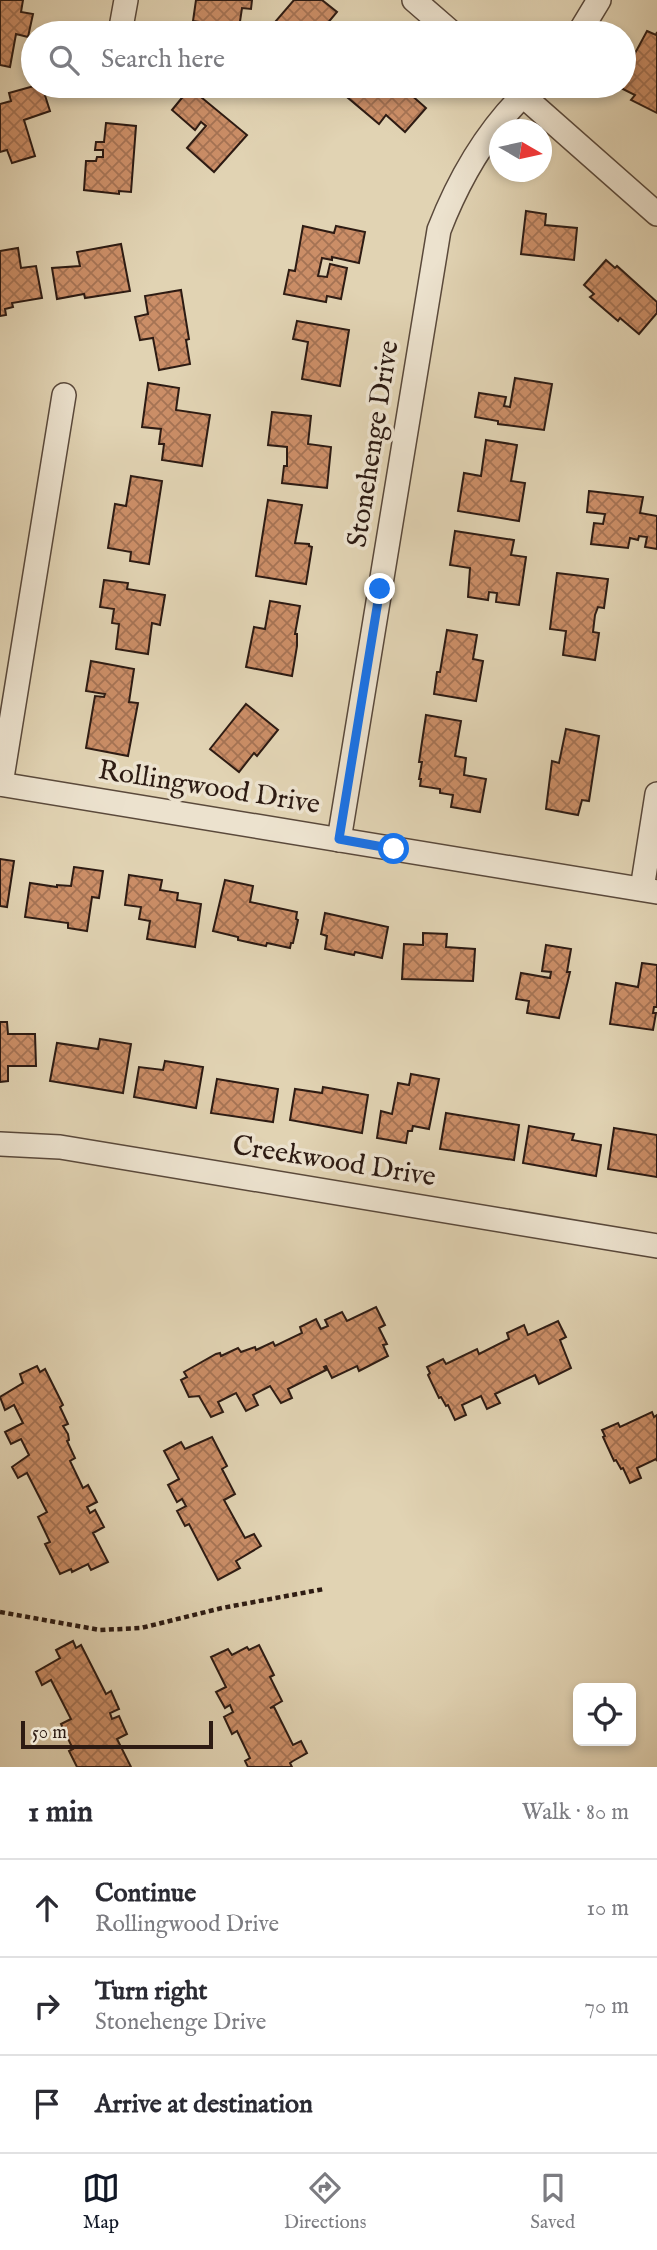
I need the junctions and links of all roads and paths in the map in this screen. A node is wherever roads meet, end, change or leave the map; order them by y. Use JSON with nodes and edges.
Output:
{"nodes":[{"id":1,"x":126,"y":0,"type":"edge"},
{"id":2,"x":414,"y":0,"type":"edge"},
{"id":3,"x":598,"y":0,"type":"edge"},
{"id":4,"x":122,"y":21,"type":"edge"},
{"id":5,"x":438,"y":21,"type":"edge"},
{"id":6,"x":586,"y":21,"type":"edge"},
{"id":7,"x":516,"y":98,"type":"edge"},
{"id":8,"x":532,"y":98,"type":"edge"},
{"id":9,"x":657,"y":214,"type":"edge"},
{"id":10,"x":64,"y":395,"type":"dead end"},
{"id":11,"x":1,"y":784,"type":"edge"},
{"id":12,"x":657,"y":794,"type":"edge"},
{"id":13,"x":339,"y":839,"type":"junction"},
{"id":14,"x":649,"y":890,"type":"edge"},
{"id":15,"x":0,"y":1144,"type":"edge"},
{"id":16,"x":657,"y":1246,"type":"edge"},
{"id":17,"x":324,"y":1589,"type":"dead end"},
{"id":18,"x":0,"y":1612,"type":"edge"}],
"edges":[{"from":1,"to":4,"type":"street"},
{"from":2,"to":5,"type":"street"},
{"from":3,"to":6,"type":"street"},
{"from":7,"to":13,"type":"street","name":"Stonehenge Drive"},
{"from":8,"to":9,"type":"street"},
{"from":10,"to":11,"type":"street"},
{"from":11,"to":13,"type":"street","name":"Rollingwood Drive"},
{"from":12,"to":14,"type":"street"},
{"from":13,"to":14,"type":"street","name":"Rollingwood Drive"},
{"from":15,"to":16,"type":"street","name":"Creekwood Drive"},
{"from":17,"to":18,"type":"path"}]}
